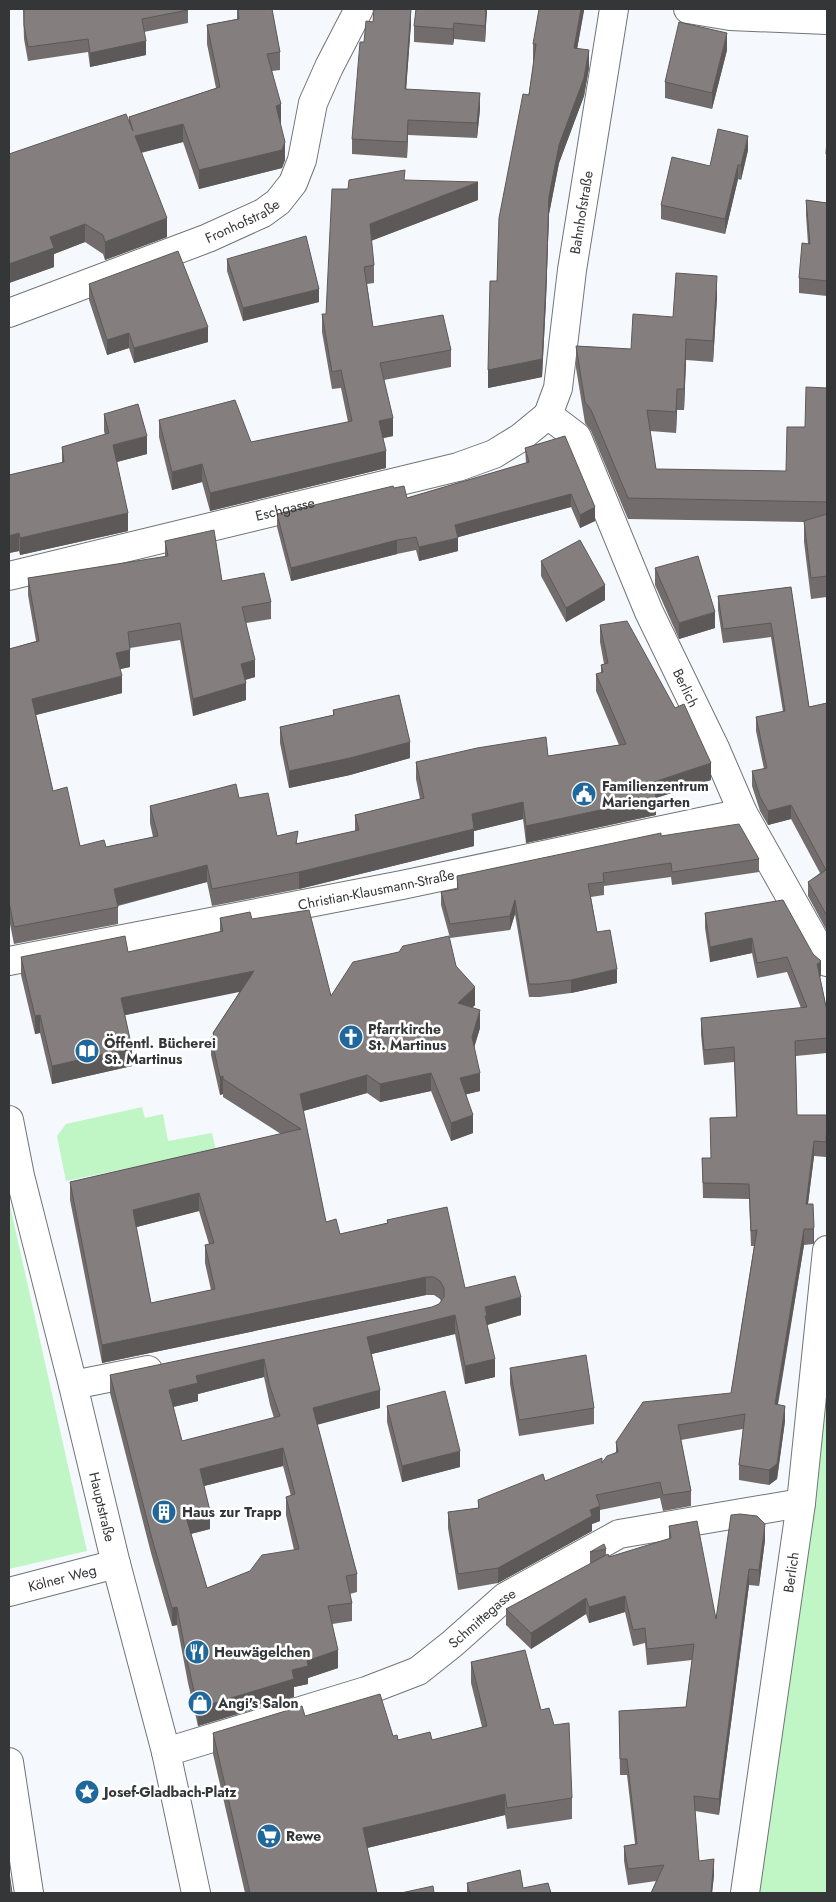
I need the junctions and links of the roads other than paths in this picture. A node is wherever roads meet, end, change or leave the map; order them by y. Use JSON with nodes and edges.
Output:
{"nodes":[{"id":1,"x":359,"y":9,"type":"edge"},
{"id":2,"x":614,"y":9,"type":"edge"},
{"id":3,"x":688,"y":9,"type":"edge"},
{"id":4,"x":827,"y":20,"type":"edge"},
{"id":5,"x":9,"y":313,"type":"edge"},
{"id":6,"x":548,"y":415,"type":"junction"},
{"id":7,"x":9,"y":576,"type":"edge"},
{"id":8,"x":743,"y":813,"type":"junction"},
{"id":9,"x":9,"y":961,"type":"edge"},
{"id":10,"x":827,"y":962,"type":"edge"},
{"id":11,"x":9,"y":1120,"type":"edge"},
{"id":12,"x":827,"y":1250,"type":"edge"},
{"id":13,"x":170,"y":1365,"type":"edge"},
{"id":14,"x":73,"y":1385,"type":"junction"},
{"id":15,"x":801,"y":1503,"type":"junction"},
{"id":16,"x":116,"y":1564,"type":"junction"},
{"id":17,"x":9,"y":1592,"type":"edge"},
{"id":18,"x":166,"y":1752,"type":"junction"},
{"id":19,"x":9,"y":1762,"type":"edge"},
{"id":20,"x":29,"y":1893,"type":"edge"},
{"id":21,"x":196,"y":1893,"type":"edge"},
{"id":22,"x":745,"y":1893,"type":"edge"}],
"edges":[{"from":1,"to":5,"type":"street","name":"Fronhofstraße"},
{"from":2,"to":6,"type":"street","name":"Bahnhofstraße"},
{"from":3,"to":4,"type":"street"},
{"from":6,"to":7,"type":"street","name":"Eschgasse"},
{"from":6,"to":8,"type":"street","name":"Berlich"},
{"from":8,"to":9,"type":"street","name":"Christian-Klausmann-Straße"},
{"from":8,"to":10,"type":"street","name":"Berlich"},
{"from":11,"to":14,"type":"street","name":"Hauptstraße"},
{"from":12,"to":15,"type":"street","name":"Berlich"},
{"from":13,"to":14,"type":"street"},
{"from":14,"to":16,"type":"street","name":"Hauptstraße"},
{"from":15,"to":18,"type":"street","name":"Schmittegasse"},
{"from":15,"to":22,"type":"street","name":"Berlich"},
{"from":16,"to":17,"type":"street","name":"Kölner Weg"},
{"from":16,"to":18,"type":"street","name":"Hauptstraße"},
{"from":18,"to":21,"type":"street","name":"Hauptstraße"},
{"from":19,"to":20,"type":"street"}]}
